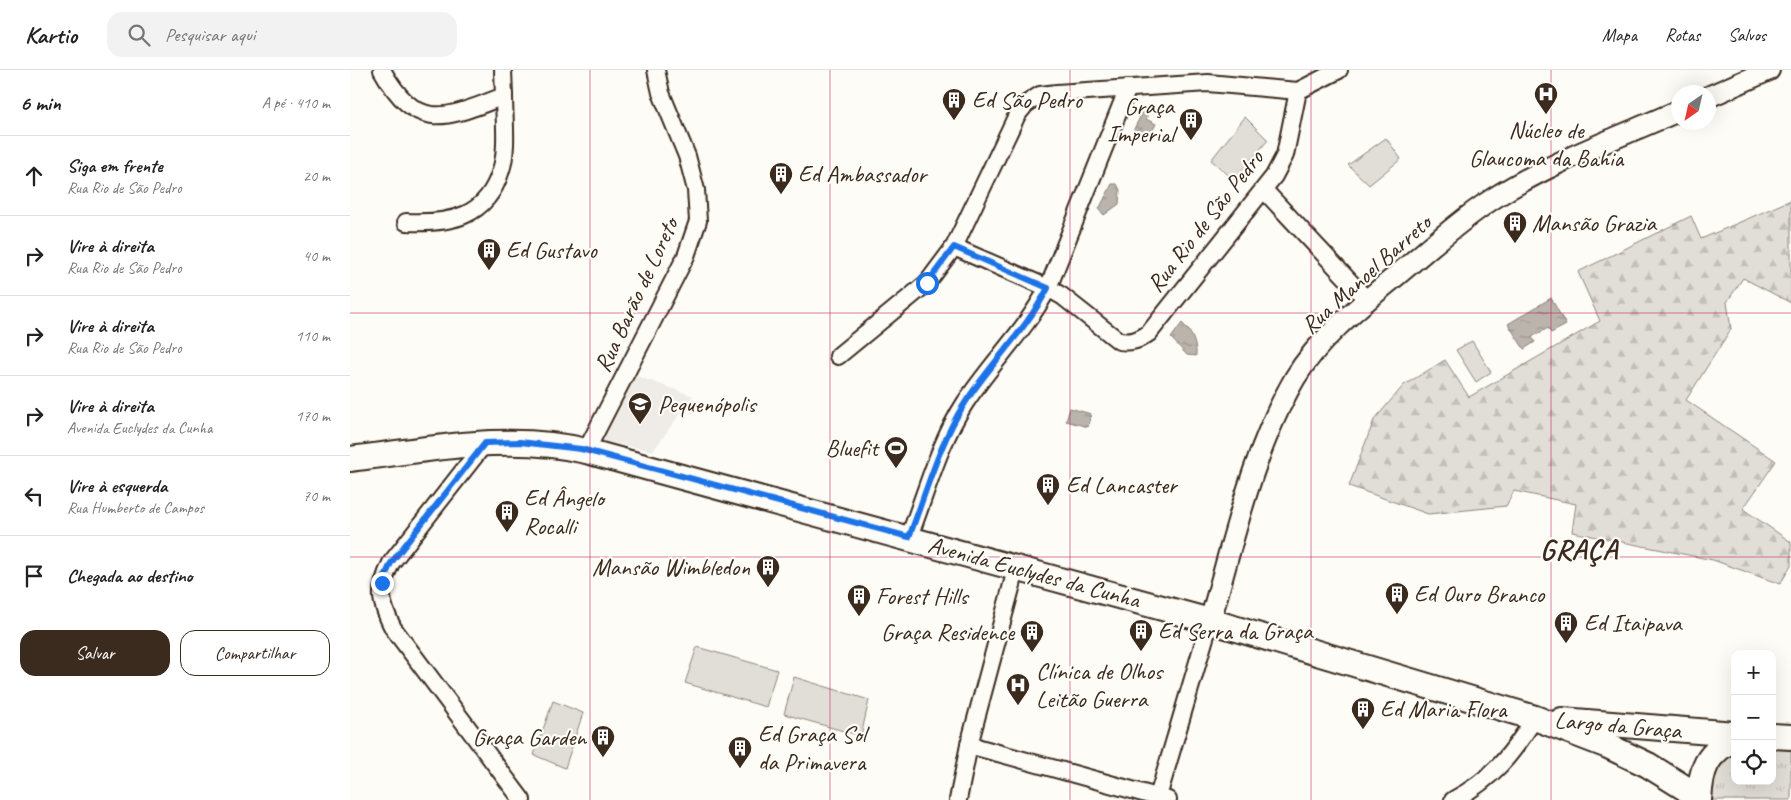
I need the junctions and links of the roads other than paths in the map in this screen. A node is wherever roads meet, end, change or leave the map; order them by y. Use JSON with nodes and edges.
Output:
{"nodes":[{"id":1,"x":382,"y":70,"type":"edge"},
{"id":2,"x":503,"y":70,"type":"edge"},
{"id":3,"x":656,"y":70,"type":"edge"},
{"id":4,"x":1339,"y":70,"type":"edge"},
{"id":5,"x":1769,"y":70,"type":"edge"},
{"id":6,"x":1128,"y":88,"type":"junction"},
{"id":7,"x":1298,"y":91,"type":"junction"},
{"id":8,"x":1716,"y":93,"type":"edge"},
{"id":9,"x":504,"y":96,"type":"junction"},
{"id":10,"x":1671,"y":114,"type":"edge"},
{"id":11,"x":1264,"y":190,"type":"junction"},
{"id":12,"x":406,"y":222,"type":"dead end"},
{"id":13,"x":954,"y":247,"type":"junction"},
{"id":14,"x":1048,"y":288,"type":"junction"},
{"id":15,"x":1367,"y":300,"type":"junction"},
{"id":16,"x":838,"y":356,"type":"dead end"},
{"id":17,"x":485,"y":443,"type":"junction"},
{"id":18,"x":586,"y":450,"type":"junction"},
{"id":19,"x":350,"y":459,"type":"edge"},
{"id":20,"x":909,"y":537,"type":"junction"},
{"id":21,"x":1017,"y":566,"type":"junction"},
{"id":22,"x":1210,"y":620,"type":"junction"},
{"id":23,"x":1535,"y":718,"type":"junction"},
{"id":24,"x":1731,"y":734,"type":"edge"},
{"id":25,"x":1776,"y":736,"type":"edge"},
{"id":26,"x":1791,"y":737,"type":"edge"},
{"id":27,"x":1731,"y":740,"type":"edge"},
{"id":28,"x":969,"y":746,"type":"junction"},
{"id":29,"x":1161,"y":799,"type":"edge"},
{"id":30,"x":522,"y":800,"type":"edge"},
{"id":31,"x":958,"y":800,"type":"edge"},
{"id":32,"x":1453,"y":800,"type":"edge"},
{"id":33,"x":1699,"y":800,"type":"edge"}],
"edges":[{"from":1,"to":9,"type":"street"},
{"from":2,"to":9,"type":"street"},
{"from":3,"to":18,"type":"street","name":"Rua Barão de Loreto"},
{"from":4,"to":7,"type":"street"},
{"from":5,"to":8,"type":"street"},
{"from":6,"to":7,"type":"street"},
{"from":6,"to":13,"type":"street"},
{"from":6,"to":14,"type":"street"},
{"from":7,"to":11,"type":"street","name":"Rua Rio de São Pedro"},
{"from":9,"to":12,"type":"street"},
{"from":10,"to":15,"type":"street","name":"Rua Manoel Barreto"},
{"from":11,"to":14,"type":"street","name":"Rua Rio de São Pedro"},
{"from":11,"to":15,"type":"street"},
{"from":13,"to":14,"type":"street","name":"Rua Rio de São Pedro"},
{"from":13,"to":16,"type":"street"},
{"from":14,"to":20,"type":"street"},
{"from":15,"to":22,"type":"street","name":"Rua Manoel Barreto"},
{"from":17,"to":18,"type":"main road","name":"Avenida Euclydes da Cunha"},
{"from":17,"to":19,"type":"main road","name":"Avenida Euclydes da Cunha"},
{"from":17,"to":30,"type":"street"},
{"from":18,"to":20,"type":"main road","name":"Avenida Euclydes da Cunha"},
{"from":20,"to":21,"type":"main road","name":"Avenida Euclydes da Cunha"},
{"from":21,"to":22,"type":"main road","name":"Avenida Euclydes da Cunha"},
{"from":21,"to":28,"type":"street"},
{"from":22,"to":23,"type":"main road","name":"Avenida Euclydes da Cunha"},
{"from":22,"to":29,"type":"street"},
{"from":23,"to":24,"type":"main road","name":"Largo da Graça"},
{"from":23,"to":32,"type":"street"},
{"from":23,"to":33,"type":"main road","name":"Largo da Graça"},
{"from":25,"to":26,"type":"main road"},
{"from":27,"to":33,"type":"main road"},
{"from":28,"to":29,"type":"street"},
{"from":28,"to":31,"type":"street"}]}
